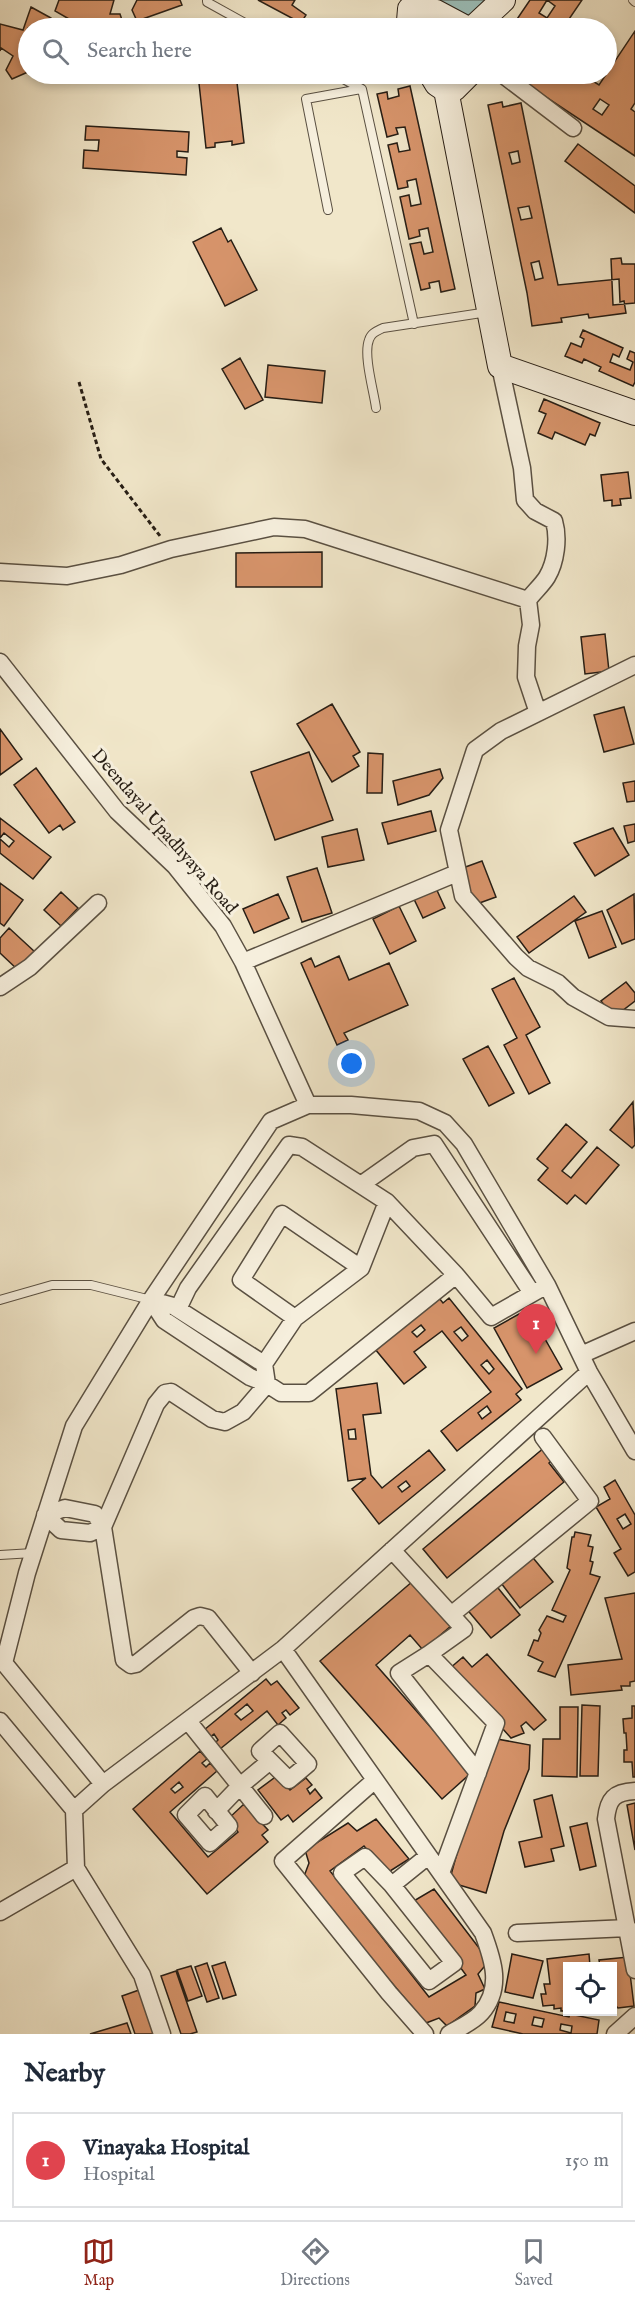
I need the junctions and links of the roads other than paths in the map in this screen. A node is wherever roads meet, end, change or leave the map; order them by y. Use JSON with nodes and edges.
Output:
{"nodes":[{"id":1,"x":207,"y":0,"type":"edge"},
{"id":2,"x":503,"y":0,"type":"edge"},
{"id":3,"x":405,"y":13,"type":"edge"},
{"id":4,"x":237,"y":18,"type":"edge"},
{"id":5,"x":447,"y":18,"type":"edge"},
{"id":6,"x":484,"y":18,"type":"edge"},
{"id":7,"x":353,"y":84,"type":"edge"},
{"id":8,"x":438,"y":84,"type":"edge"},
{"id":9,"x":443,"y":84,"type":"edge"},
{"id":10,"x":459,"y":84,"type":"edge"},
{"id":11,"x":515,"y":84,"type":"edge"},
{"id":12,"x":362,"y":89,"type":"junction"},
{"id":13,"x":573,"y":128,"type":"dead end"},
{"id":14,"x":328,"y":210,"type":"dead end"},
{"id":15,"x":488,"y":311,"type":"junction"},
{"id":16,"x":414,"y":324,"type":"junction"},
{"id":17,"x":500,"y":366,"type":"junction"},
{"id":18,"x":376,"y":408,"type":"dead end"},
{"id":19,"x":635,"y":412,"type":"edge"},
{"id":20,"x":0,"y":572,"type":"edge"},
{"id":21,"x":528,"y":600,"type":"junction"},
{"id":22,"x":0,"y":662,"type":"edge"},
{"id":23,"x":635,"y":665,"type":"edge"},
{"id":24,"x":538,"y":713,"type":"junction"},
{"id":25,"x":457,"y":873,"type":"junction"},
{"id":26,"x":98,"y":903,"type":"dead end"},
{"id":27,"x":243,"y":962,"type":"junction"},
{"id":28,"x":0,"y":987,"type":"edge"},
{"id":29,"x":635,"y":1019,"type":"edge"},
{"id":30,"x":308,"y":1105,"type":"junction"},
{"id":31,"x":362,"y":1185,"type":"junction"},
{"id":32,"x":387,"y":1202,"type":"junction"},
{"id":33,"x":361,"y":1268,"type":"junction"},
{"id":34,"x":456,"y":1275,"type":"junction"},
{"id":35,"x":547,"y":1285,"type":"junction"},
{"id":36,"x":532,"y":1293,"type":"junction"},
{"id":37,"x":0,"y":1300,"type":"edge"},
{"id":38,"x":151,"y":1300,"type":"junction"},
{"id":39,"x":178,"y":1309,"type":"junction"},
{"id":40,"x":295,"y":1318,"type":"junction"},
{"id":41,"x":635,"y":1331,"type":"edge"},
{"id":42,"x":581,"y":1355,"type":"junction"},
{"id":43,"x":264,"y":1365,"type":"junction"},
{"id":44,"x":589,"y":1372,"type":"junction"},
{"id":45,"x":267,"y":1384,"type":"junction"},
{"id":46,"x":543,"y":1437,"type":"dead end"},
{"id":47,"x":635,"y":1451,"type":"edge"},
{"id":48,"x":45,"y":1515,"type":"junction"},
{"id":49,"x":103,"y":1527,"type":"junction"},
{"id":50,"x":392,"y":1550,"type":"junction"},
{"id":51,"x":33,"y":1553,"type":"junction"},
{"id":52,"x":0,"y":1555,"type":"edge"},
{"id":53,"x":451,"y":1615,"type":"junction"},
{"id":54,"x":283,"y":1649,"type":"junction"},
{"id":55,"x":429,"y":1654,"type":"junction"},
{"id":56,"x":2,"y":1661,"type":"edge"},
{"id":57,"x":252,"y":1673,"type":"junction"},
{"id":58,"x":0,"y":1721,"type":"edge"},
{"id":59,"x":188,"y":1721,"type":"junction"},
{"id":60,"x":270,"y":1761,"type":"dead end"},
{"id":61,"x":478,"y":1773,"type":"junction"},
{"id":62,"x":375,"y":1780,"type":"junction"},
{"id":63,"x":103,"y":1784,"type":"junction"},
{"id":64,"x":240,"y":1786,"type":"junction"},
{"id":65,"x":635,"y":1791,"type":"edge"},
{"id":66,"x":74,"y":1810,"type":"junction"},
{"id":67,"x":216,"y":1811,"type":"dead end"},
{"id":68,"x":264,"y":1816,"type":"dead end"},
{"id":69,"x":428,"y":1856,"type":"junction"},
{"id":70,"x":76,"y":1868,"type":"junction"},
{"id":71,"x":441,"y":1874,"type":"junction"},
{"id":72,"x":392,"y":1885,"type":"junction"},
{"id":73,"x":0,"y":1912,"type":"edge"},
{"id":74,"x":628,"y":1928,"type":"junction"},
{"id":75,"x":517,"y":1933,"type":"dead end"},
{"id":76,"x":635,"y":1970,"type":"edge"},
{"id":77,"x":635,"y":2016,"type":"edge"},
{"id":78,"x":162,"y":2034,"type":"edge"},
{"id":79,"x":425,"y":2034,"type":"edge"},
{"id":80,"x":449,"y":2034,"type":"edge"},
{"id":81,"x":615,"y":2034,"type":"edge"}],
"edges":[{"from":1,"to":4,"type":"lane"},
{"from":2,"to":6,"type":"street"},
{"from":3,"to":5,"type":"street"},
{"from":7,"to":12,"type":"lane"},
{"from":8,"to":15,"type":"street"},
{"from":9,"to":10,"type":"street"},
{"from":11,"to":13,"type":"street"},
{"from":12,"to":14,"type":"lane"},
{"from":12,"to":16,"type":"lane"},
{"from":15,"to":16,"type":"lane"},
{"from":15,"to":17,"type":"street"},
{"from":16,"to":18,"type":"lane"},
{"from":17,"to":19,"type":"street"},
{"from":17,"to":21,"type":"street"},
{"from":20,"to":21,"type":"street"},
{"from":21,"to":24,"type":"street"},
{"from":22,"to":27,"type":"street","name":"Deendayal Upadhyaya Road"},
{"from":23,"to":24,"type":"street"},
{"from":24,"to":25,"type":"street"},
{"from":25,"to":27,"type":"street"},
{"from":25,"to":29,"type":"street"},
{"from":26,"to":28,"type":"street"},
{"from":27,"to":30,"type":"street","name":"Deendayal Upadhyaya Road"},
{"from":30,"to":35,"type":"street"},
{"from":30,"to":38,"type":"street"},
{"from":31,"to":32,"type":"street"},
{"from":31,"to":36,"type":"street"},
{"from":31,"to":39,"type":"street"},
{"from":32,"to":33,"type":"street"},
{"from":32,"to":34,"type":"street"},
{"from":33,"to":40,"type":"street"},
{"from":33,"to":40,"type":"street"},
{"from":34,"to":36,"type":"street"},
{"from":34,"to":45,"type":"street"},
{"from":35,"to":36,"type":"street"},
{"from":35,"to":42,"type":"street"},
{"from":37,"to":38,"type":"lane"},
{"from":38,"to":39,"type":"street"},
{"from":38,"to":45,"type":"street"},
{"from":38,"to":48,"type":"street"},
{"from":39,"to":43,"type":"street"},
{"from":40,"to":43,"type":"street"},
{"from":41,"to":42,"type":"street"},
{"from":42,"to":44,"type":"street"},
{"from":43,"to":45,"type":"street"},
{"from":44,"to":47,"type":"street"},
{"from":44,"to":50,"type":"street"},
{"from":45,"to":49,"type":"street"},
{"from":46,"to":53,"type":"street"},
{"from":48,"to":49,"type":"street"},
{"from":48,"to":51,"type":"street"},
{"from":49,"to":57,"type":"street"},
{"from":50,"to":53,"type":"street"},
{"from":50,"to":54,"type":"street"},
{"from":51,"to":52,"type":"lane"},
{"from":51,"to":56,"type":"street"},
{"from":53,"to":55,"type":"street"},
{"from":54,"to":57,"type":"street"},
{"from":54,"to":62,"type":"street"},
{"from":55,"to":61,"type":"street"},
{"from":55,"to":61,"type":"street"},
{"from":56,"to":63,"type":"street"},
{"from":57,"to":59,"type":"street"},
{"from":58,"to":66,"type":"street"},
{"from":59,"to":63,"type":"street"},
{"from":59,"to":64,"type":"street"},
{"from":60,"to":64,"type":"street"},
{"from":61,"to":71,"type":"street"},
{"from":62,"to":69,"type":"street"},
{"from":62,"to":79,"type":"street"},
{"from":63,"to":66,"type":"street"},
{"from":64,"to":67,"type":"street"},
{"from":64,"to":68,"type":"street"},
{"from":65,"to":74,"type":"street"},
{"from":66,"to":70,"type":"street"},
{"from":69,"to":71,"type":"street"},
{"from":69,"to":72,"type":"street"},
{"from":70,"to":73,"type":"street"},
{"from":70,"to":78,"type":"street"},
{"from":71,"to":80,"type":"street"},
{"from":72,"to":72,"type":"street"},
{"from":74,"to":75,"type":"street"},
{"from":74,"to":76,"type":"street"},
{"from":77,"to":81,"type":"street"}]}
